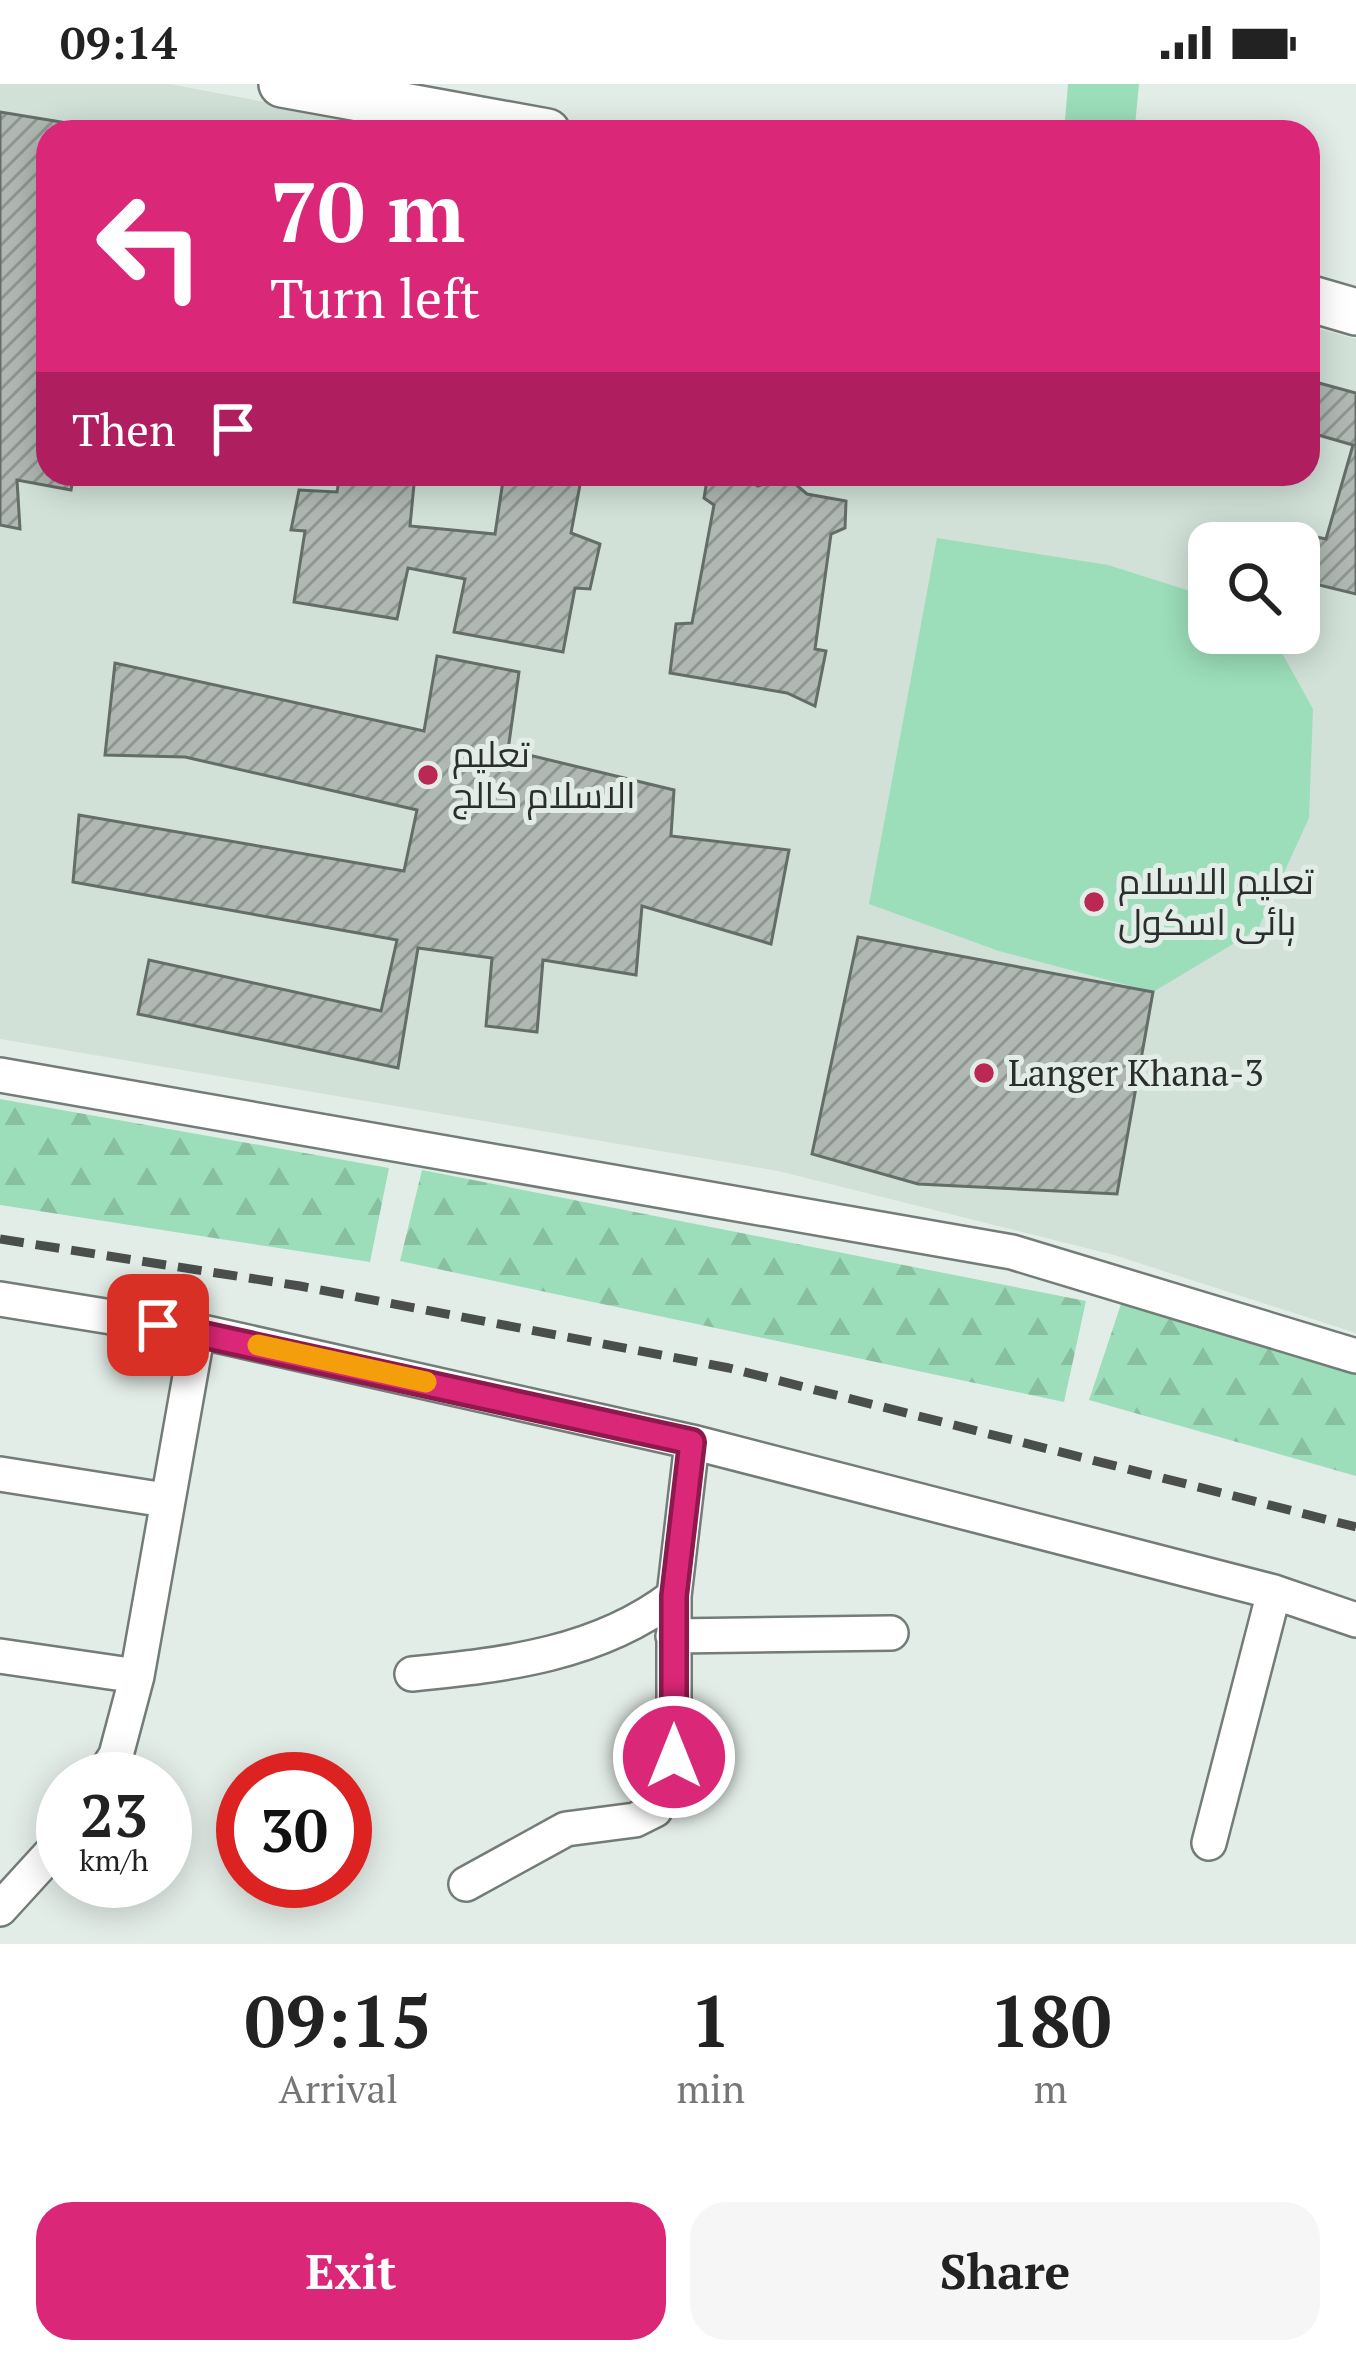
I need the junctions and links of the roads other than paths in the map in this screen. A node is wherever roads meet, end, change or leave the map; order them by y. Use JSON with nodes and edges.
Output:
{"nodes":[{"id":1,"x":282,"y":84,"type":"edge"},
{"id":2,"x":481,"y":120,"type":"edge"},
{"id":3,"x":1320,"y":302,"type":"edge"},
{"id":4,"x":1356,"y":312,"type":"edge"},
{"id":5,"x":0,"y":1076,"type":"edge"},
{"id":6,"x":0,"y":1299,"type":"edge"},
{"id":7,"x":198,"y":1331,"type":"junction"},
{"id":8,"x":1356,"y":1356,"type":"edge"},
{"id":9,"x":692,"y":1442,"type":"junction"},
{"id":10,"x":0,"y":1474,"type":"edge"},
{"id":11,"x":165,"y":1500,"type":"junction"},
{"id":12,"x":1274,"y":1592,"type":"junction"},
{"id":13,"x":674,"y":1596,"type":"junction"},
{"id":14,"x":1356,"y":1620,"type":"edge"},
{"id":15,"x":891,"y":1633,"type":"dead end"},
{"id":16,"x":674,"y":1636,"type":"junction"},
{"id":17,"x":0,"y":1656,"type":"edge"},
{"id":18,"x":412,"y":1674,"type":"dead end"},
{"id":19,"x":137,"y":1676,"type":"junction"},
{"id":20,"x":117,"y":1752,"type":"edge"},
{"id":21,"x":1209,"y":1843,"type":"dead end"},
{"id":22,"x":36,"y":1870,"type":"edge"},
{"id":23,"x":466,"y":1884,"type":"dead end"},
{"id":24,"x":0,"y":1909,"type":"edge"}],
"edges":[{"from":1,"to":2,"type":"main road"},
{"from":3,"to":4,"type":"main road"},
{"from":5,"to":8,"type":"street"},
{"from":6,"to":7,"type":"street"},
{"from":7,"to":9,"type":"street"},
{"from":7,"to":11,"type":"street"},
{"from":9,"to":12,"type":"street"},
{"from":9,"to":13,"type":"street"},
{"from":10,"to":11,"type":"street"},
{"from":11,"to":19,"type":"street"},
{"from":12,"to":14,"type":"street"},
{"from":12,"to":21,"type":"street"},
{"from":13,"to":16,"type":"street"},
{"from":13,"to":18,"type":"street"},
{"from":15,"to":16,"type":"street"},
{"from":16,"to":23,"type":"street"},
{"from":17,"to":19,"type":"street"},
{"from":19,"to":20,"type":"street"},
{"from":22,"to":24,"type":"street"}]}
